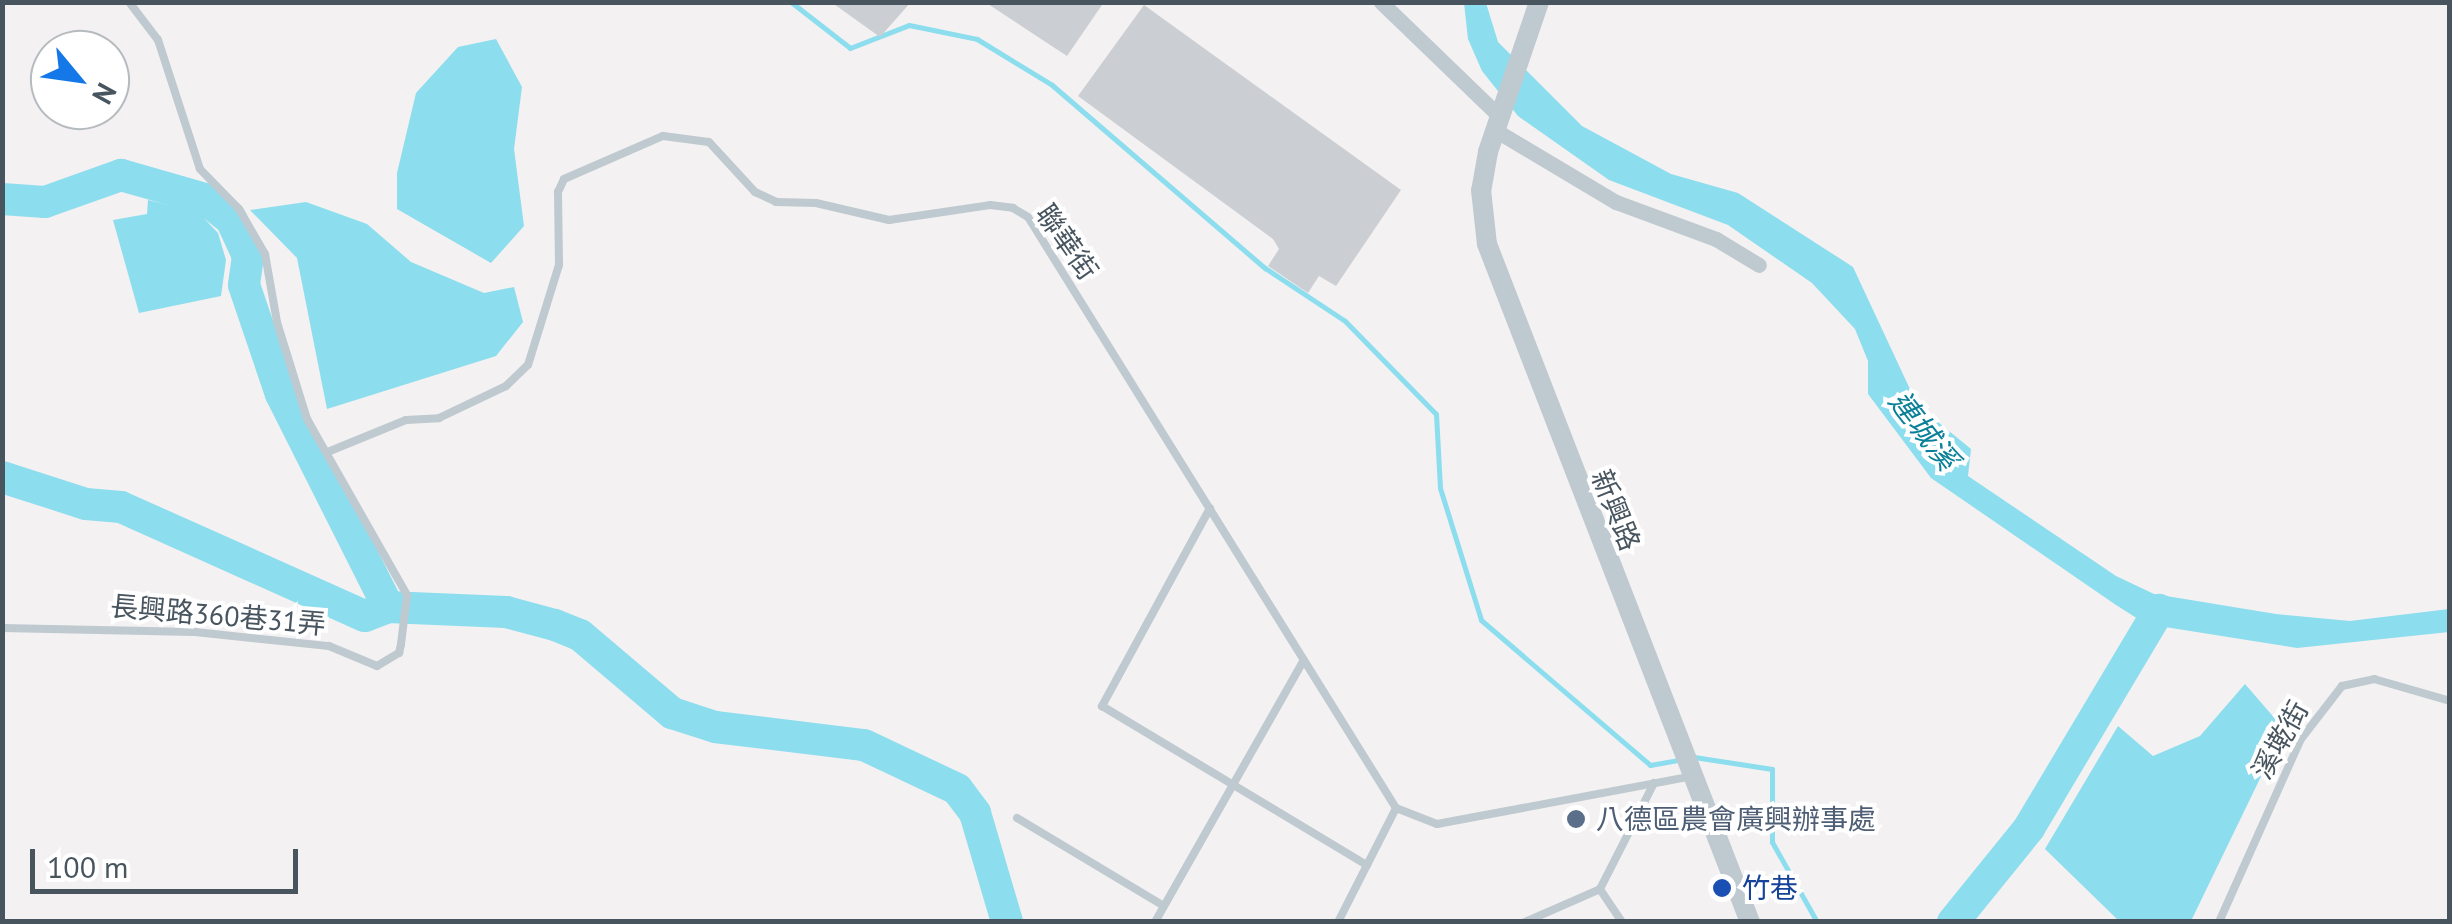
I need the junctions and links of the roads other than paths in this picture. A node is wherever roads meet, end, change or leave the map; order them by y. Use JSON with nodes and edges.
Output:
{"nodes":[{"id":1,"x":129,"y":2,"type":"edge"},
{"id":2,"x":1381,"y":2,"type":"edge"},
{"id":3,"x":1538,"y":2,"type":"edge"},
{"id":4,"x":1499,"y":119,"type":"junction"},
{"id":5,"x":1758,"y":264,"type":"dead end"},
{"id":6,"x":330,"y":451,"type":"junction"},
{"id":7,"x":1210,"y":508,"type":"junction"},
{"id":8,"x":2,"y":628,"type":"edge"},
{"id":9,"x":1304,"y":660,"type":"junction"},
{"id":10,"x":2450,"y":701,"type":"edge"},
{"id":11,"x":1694,"y":772,"type":"junction"},
{"id":12,"x":1654,"y":783,"type":"junction"},
{"id":13,"x":1234,"y":785,"type":"junction"},
{"id":14,"x":1396,"y":808,"type":"junction"},
{"id":15,"x":1017,"y":818,"type":"dead end"},
{"id":16,"x":1367,"y":864,"type":"junction"},
{"id":17,"x":1600,"y":890,"type":"junction"},
{"id":18,"x":1164,"y":906,"type":"junction"},
{"id":19,"x":1621,"y":921,"type":"edge"},
{"id":20,"x":1155,"y":922,"type":"edge"},
{"id":21,"x":1338,"y":922,"type":"edge"},
{"id":22,"x":1525,"y":922,"type":"edge"},
{"id":23,"x":1750,"y":922,"type":"edge"},
{"id":24,"x":2219,"y":922,"type":"edge"}],
"edges":[{"from":1,"to":6,"type":"lane"},
{"from":2,"to":4,"type":"street"},
{"from":3,"to":4,"type":"street","name":"新興路"},
{"from":4,"to":5,"type":"street"},
{"from":4,"to":11,"type":"street","name":"新興路"},
{"from":6,"to":7,"type":"lane","name":"聯華街"},
{"from":6,"to":8,"type":"lane","name":"長興路360巷31弄"},
{"from":7,"to":9,"type":"lane","name":"聯華街"},
{"from":7,"to":13,"type":"lane"},
{"from":9,"to":13,"type":"lane"},
{"from":9,"to":14,"type":"lane","name":"聯華街"},
{"from":10,"to":24,"type":"lane","name":"溪墘街"},
{"from":11,"to":12,"type":"lane"},
{"from":11,"to":23,"type":"street","name":"新興路"},
{"from":12,"to":14,"type":"lane"},
{"from":12,"to":17,"type":"lane"},
{"from":13,"to":16,"type":"lane"},
{"from":13,"to":18,"type":"lane"},
{"from":14,"to":16,"type":"lane"},
{"from":15,"to":18,"type":"lane"},
{"from":16,"to":21,"type":"lane"},
{"from":17,"to":19,"type":"lane"},
{"from":17,"to":22,"type":"lane"},
{"from":18,"to":20,"type":"lane"}]}
